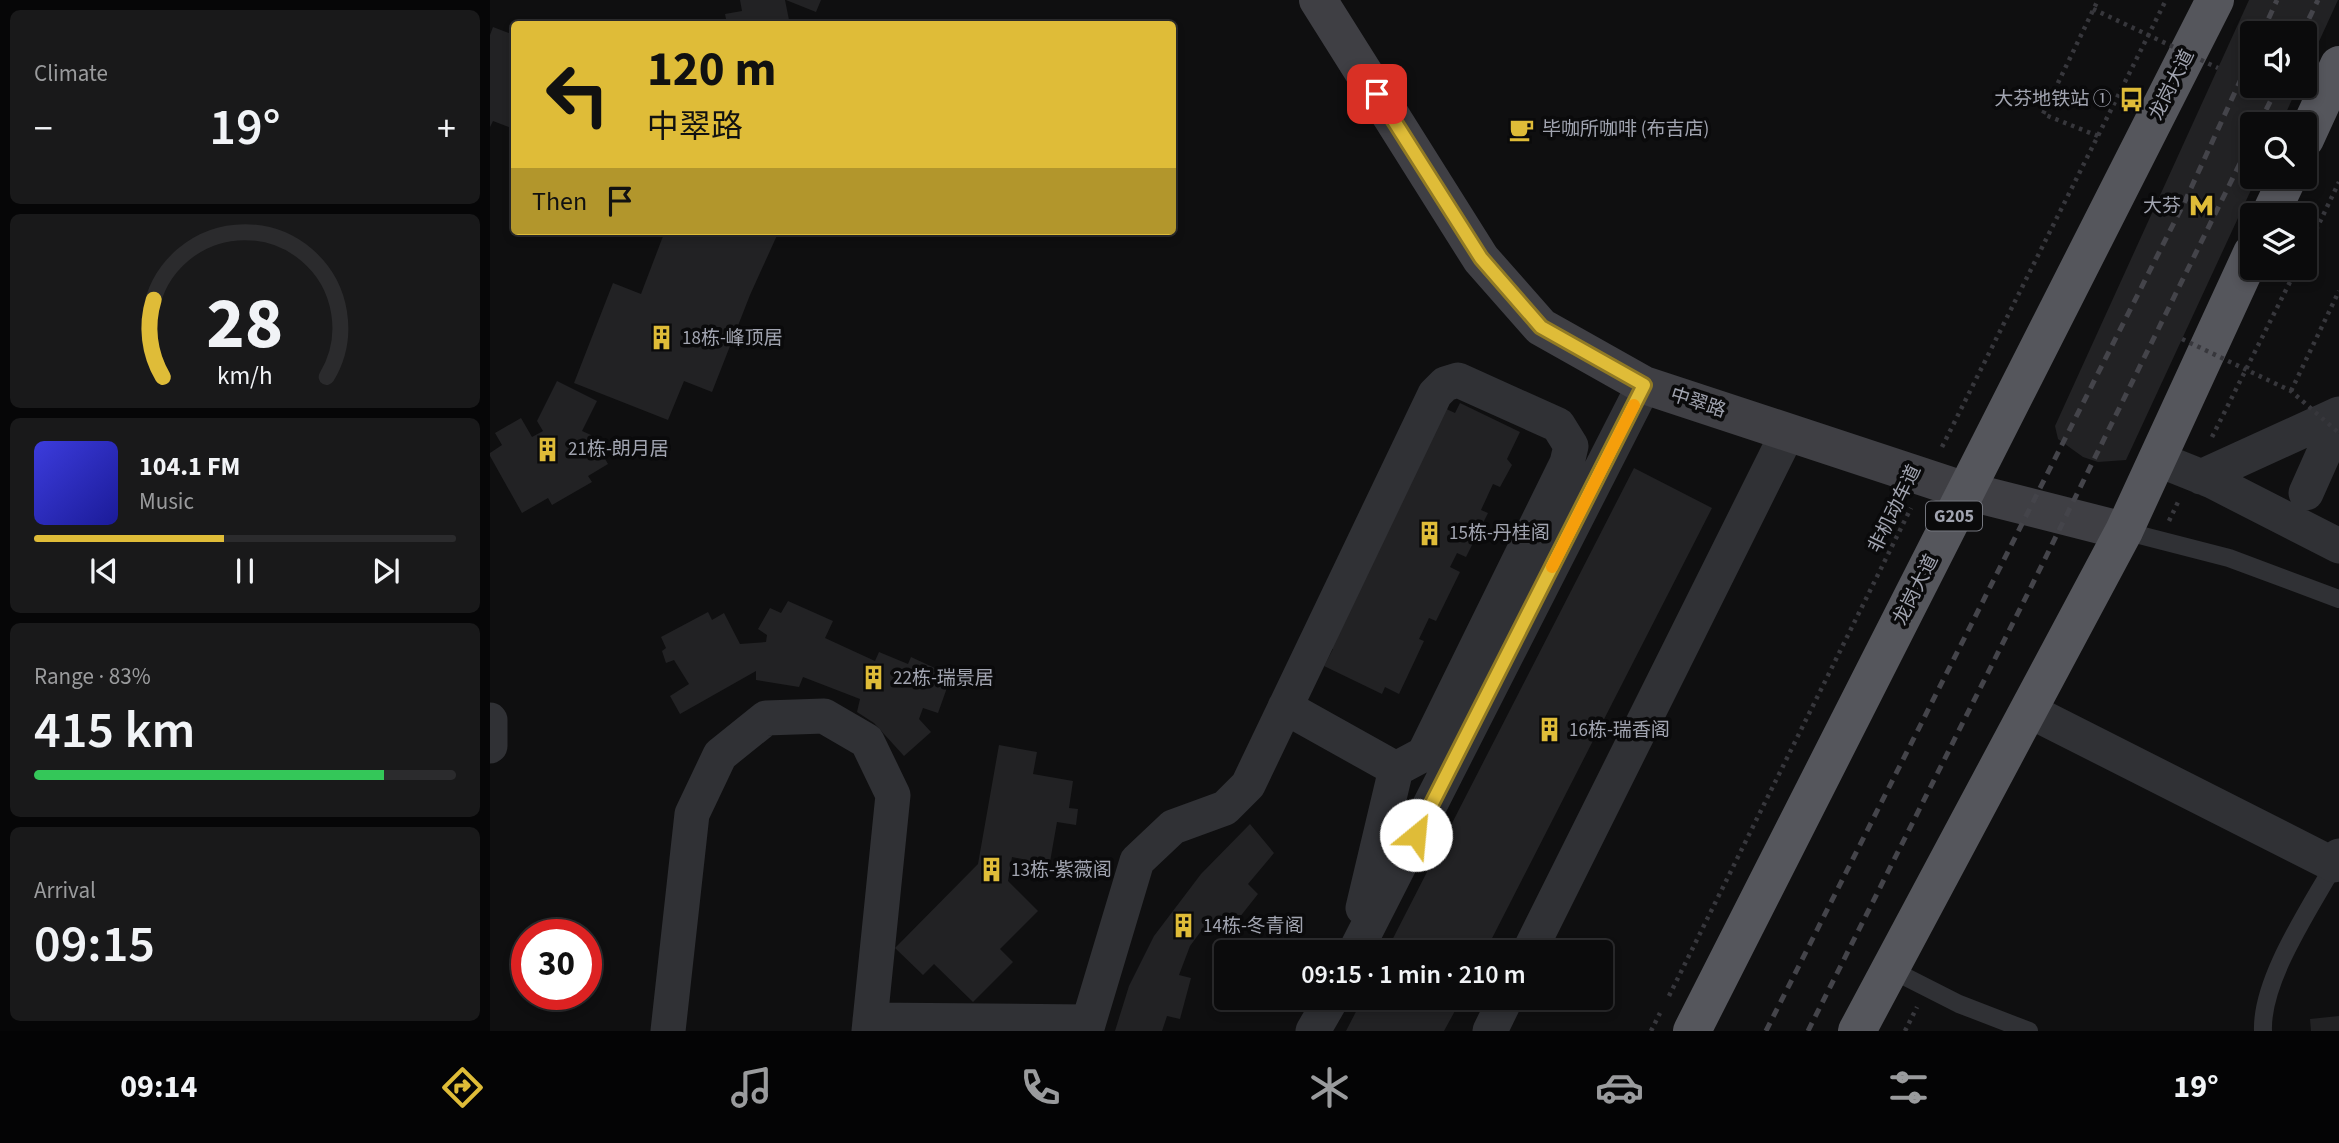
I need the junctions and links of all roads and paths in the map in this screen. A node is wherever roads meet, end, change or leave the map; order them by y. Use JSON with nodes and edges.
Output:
{"nodes":[{"id":1,"x":1318,"y":0,"type":"edge"},
{"id":2,"x":2098,"y":0,"type":"edge"},
{"id":3,"x":2166,"y":0,"type":"edge"},
{"id":4,"x":2215,"y":0,"type":"edge"},
{"id":5,"x":2094,"y":9,"type":"junction"},
{"id":6,"x":2218,"y":68,"type":"dead end"},
{"id":7,"x":2335,"y":82,"type":"edge"},
{"id":8,"x":2317,"y":116,"type":"edge"},
{"id":9,"x":2098,"y":136,"type":"junction"},
{"id":10,"x":2339,"y":182,"type":"edge"},
{"id":11,"x":2317,"y":228,"type":"edge"},
{"id":12,"x":2240,"y":279,"type":"edge"},
{"id":13,"x":2291,"y":280,"type":"edge"},
{"id":14,"x":2339,"y":291,"type":"edge"},
{"id":15,"x":2182,"y":339,"type":"dead end"},
{"id":16,"x":1644,"y":385,"type":"junction"},
{"id":17,"x":2291,"y":391,"type":"junction"},
{"id":18,"x":2339,"y":416,"type":"edge"},
{"id":19,"x":1788,"y":432,"type":"junction"},
{"id":20,"x":2339,"y":433,"type":"edge"},
{"id":21,"x":2157,"y":459,"type":"junction"},
{"id":22,"x":2197,"y":475,"type":"junction"},
{"id":23,"x":1927,"y":478,"type":"junction"},
{"id":24,"x":1966,"y":491,"type":"junction"},
{"id":25,"x":2305,"y":493,"type":"dead end"},
{"id":26,"x":2141,"y":536,"type":"junction"},
{"id":27,"x":2339,"y":546,"type":"edge"},
{"id":28,"x":2339,"y":599,"type":"edge"},
{"id":29,"x":1285,"y":707,"type":"junction"},
{"id":30,"x":2028,"y":710,"type":"junction"},
{"id":31,"x":490,"y":720,"type":"edge"},
{"id":32,"x":490,"y":746,"type":"edge"},
{"id":33,"x":1396,"y":769,"type":"junction"},
{"id":34,"x":2337,"y":860,"type":"edge"},
{"id":35,"x":1357,"y":940,"type":"edge"},
{"id":36,"x":1360,"y":940,"type":"edge"},
{"id":37,"x":1535,"y":940,"type":"edge"},
{"id":38,"x":1890,"y":969,"type":"junction"},
{"id":39,"x":1325,"y":1010,"type":"edge"},
{"id":40,"x":1500,"y":1010,"type":"edge"},
{"id":41,"x":870,"y":1026,"type":"edge"},
{"id":42,"x":1087,"y":1027,"type":"edge"},
{"id":43,"x":2008,"y":1027,"type":"edge"},
{"id":44,"x":668,"y":1031,"type":"edge"},
{"id":45,"x":1313,"y":1031,"type":"edge"},
{"id":46,"x":1490,"y":1031,"type":"edge"},
{"id":47,"x":1651,"y":1031,"type":"edge"},
{"id":48,"x":1692,"y":1031,"type":"edge"},
{"id":49,"x":1857,"y":1031,"type":"edge"},
{"id":50,"x":2029,"y":1031,"type":"edge"},
{"id":51,"x":2263,"y":1031,"type":"edge"}],
"edges":[{"from":1,"to":16,"type":"main road","name":"中翠路"},
{"from":2,"to":5,"type":"path"},
{"from":3,"to":9,"type":"path","name":"非机动车道"},
{"from":4,"to":24,"type":"highway","name":"龙岗大道","number":"G205"},
{"from":5,"to":6,"type":"path","bridge":true},
{"from":5,"to":9,"type":"path"},
{"from":7,"to":8,"type":"highway"},
{"from":9,"to":23,"type":"path","name":"非机动车道"},
{"from":10,"to":11,"type":"path"},
{"from":12,"to":21,"type":"highway"},
{"from":13,"to":22,"type":"path"},
{"from":14,"to":17,"type":"path"},
{"from":15,"to":17,"type":"path","bridge":true},
{"from":16,"to":19,"type":"main road","name":"中翠路"},
{"from":16,"to":36,"type":"street"},
{"from":17,"to":20,"type":"path","bridge":true},
{"from":18,"to":22,"type":"street"},
{"from":18,"to":25,"type":"street"},
{"from":19,"to":23,"type":"main road","name":"中翠路"},
{"from":19,"to":37,"type":"street"},
{"from":21,"to":22,"type":"street"},
{"from":21,"to":26,"type":"highway"},
{"from":22,"to":26,"type":"path"},
{"from":22,"to":27,"type":"street"},
{"from":23,"to":24,"type":"main road","name":"中翠路"},
{"from":23,"to":47,"type":"path","name":"非机动车道"},
{"from":24,"to":26,"type":"main road","name":"中翠路"},
{"from":24,"to":48,"type":"highway","name":"龙岗大道","number":"G205"},
{"from":26,"to":28,"type":"lane"},
{"from":26,"to":30,"type":"highway"},
{"from":29,"to":33,"type":"street"},
{"from":29,"to":33,"type":"street"},
{"from":29,"to":42,"type":"street"},
{"from":30,"to":34,"type":"street"},
{"from":30,"to":38,"type":"highway"},
{"from":31,"to":32,"type":"street"},
{"from":33,"to":35,"type":"street"},
{"from":34,"to":51,"type":"lane"},
{"from":38,"to":43,"type":"lane"},
{"from":38,"to":49,"type":"highway"},
{"from":39,"to":45,"type":"street"},
{"from":40,"to":46,"type":"street"},
{"from":41,"to":42,"type":"street"},
{"from":41,"to":44,"type":"street"},
{"from":43,"to":50,"type":"lane"}]}
